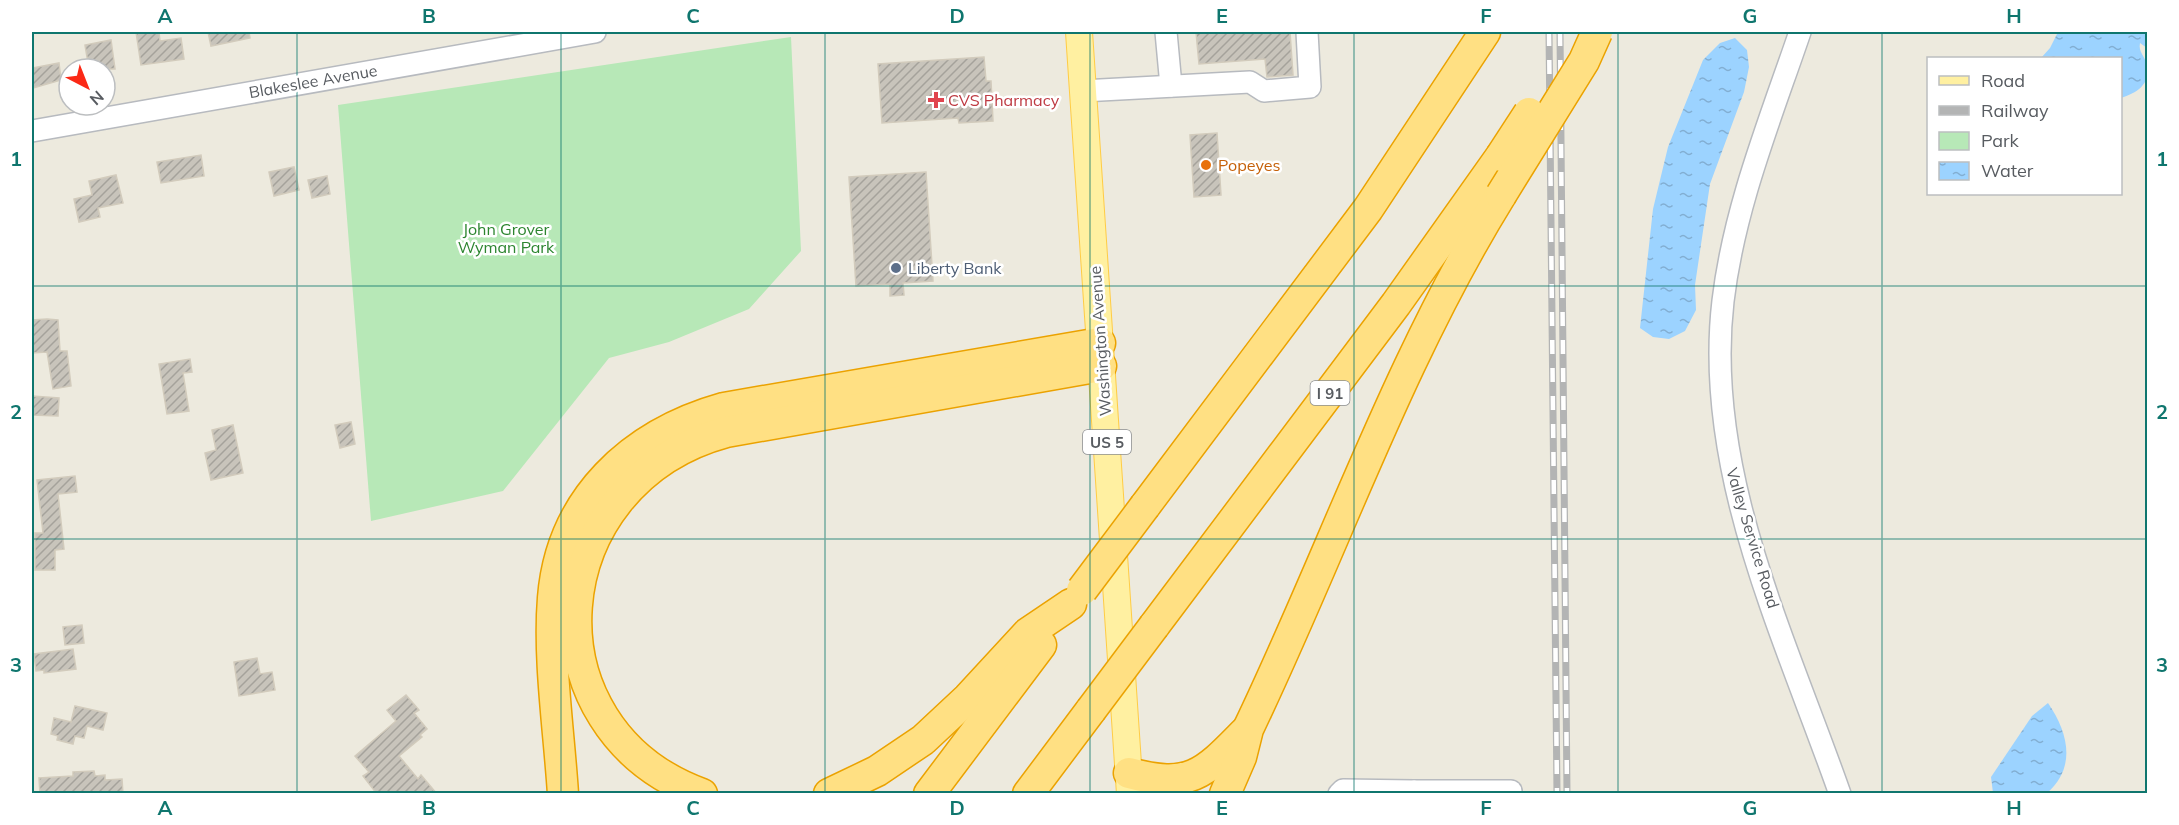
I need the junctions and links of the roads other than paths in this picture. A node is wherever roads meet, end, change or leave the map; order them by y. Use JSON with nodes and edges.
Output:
{"nodes":[{"id":1,"x":595,"y":32,"type":"edge"},
{"id":2,"x":1078,"y":32,"type":"edge"},
{"id":3,"x":1166,"y":32,"type":"edge"},
{"id":4,"x":1307,"y":32,"type":"edge"},
{"id":5,"x":1485,"y":32,"type":"edge"},
{"id":6,"x":1580,"y":32,"type":"edge"},
{"id":7,"x":1597,"y":32,"type":"edge"},
{"id":8,"x":1800,"y":32,"type":"edge"},
{"id":9,"x":1171,"y":86,"type":"junction"},
{"id":10,"x":1083,"y":91,"type":"junction"},
{"id":11,"x":32,"y":131,"type":"edge"},
{"id":12,"x":1100,"y":354,"type":"junction"},
{"id":13,"x":1077,"y":597,"type":"junction"},
{"id":14,"x":1248,"y":729,"type":"junction"},
{"id":15,"x":1129,"y":783,"type":"edge"},
{"id":16,"x":1511,"y":790,"type":"dead end"},
{"id":17,"x":1406,"y":792,"type":"edge"},
{"id":18,"x":563,"y":794,"type":"edge"},
{"id":19,"x":702,"y":794,"type":"edge"},
{"id":20,"x":829,"y":794,"type":"edge"},
{"id":21,"x":929,"y":794,"type":"edge"},
{"id":22,"x":1028,"y":794,"type":"edge"},
{"id":23,"x":1225,"y":794,"type":"edge"},
{"id":24,"x":1339,"y":794,"type":"edge"},
{"id":25,"x":1840,"y":794,"type":"edge"}],
"edges":[{"from":1,"to":11,"type":"street","name":"Blakeslee Avenue"},
{"from":2,"to":10,"type":"main road","name":"Washington Avenue","number":"US 5"},
{"from":3,"to":9,"type":"street"},
{"from":4,"to":9,"type":"street"},
{"from":5,"to":13,"type":"highway","bridge":true},
{"from":6,"to":22,"type":"highway","number":"I 91","bridge":true},
{"from":7,"to":14,"type":"highway","bridge":true},
{"from":8,"to":25,"type":"street","name":"Valley Service Road"},
{"from":9,"to":10,"type":"street"},
{"from":10,"to":12,"type":"main road","name":"Washington Avenue","number":"US 5"},
{"from":12,"to":15,"type":"main road","name":"Washington Avenue","number":"US 5"},
{"from":12,"to":18,"type":"highway"},
{"from":12,"to":19,"type":"highway"},
{"from":13,"to":20,"type":"highway"},
{"from":13,"to":21,"type":"highway"},
{"from":14,"to":15,"type":"highway"},
{"from":14,"to":23,"type":"highway"},
{"from":16,"to":17,"type":"street"},
{"from":17,"to":24,"type":"street"}]}
